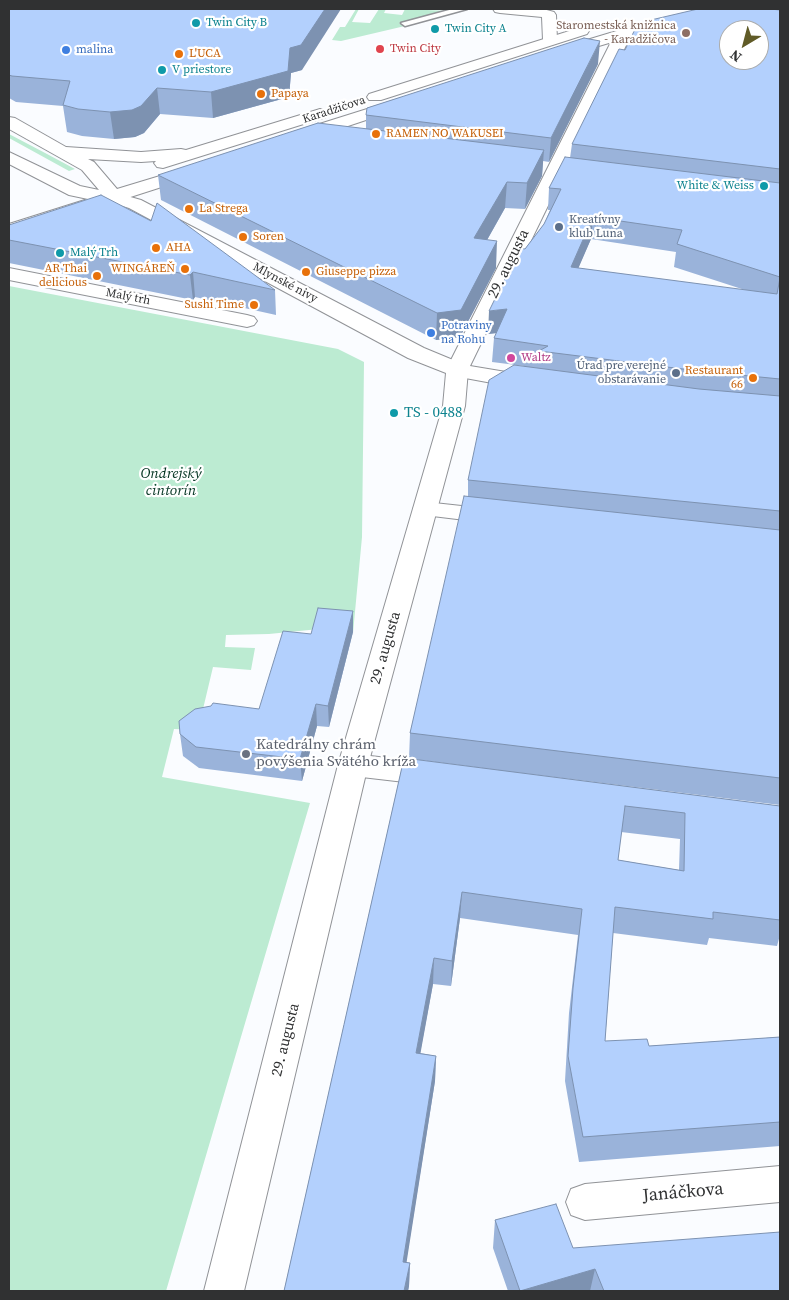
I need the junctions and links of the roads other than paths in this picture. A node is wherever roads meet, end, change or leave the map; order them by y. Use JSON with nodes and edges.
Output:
{"nodes":[{"id":1,"x":463,"y":9,"type":"edge"},
{"id":2,"x":500,"y":9,"type":"edge"},
{"id":3,"x":666,"y":10,"type":"edge"},
{"id":4,"x":737,"y":14,"type":"edge"},
{"id":5,"x":405,"y":23,"type":"dead end"},
{"id":6,"x":625,"y":33,"type":"junction"},
{"id":7,"x":550,"y":40,"type":"junction"},
{"id":8,"x":9,"y":122,"type":"edge"},
{"id":9,"x":294,"y":130,"type":"junction"},
{"id":10,"x":340,"y":142,"type":"edge"},
{"id":11,"x":66,"y":152,"type":"junction"},
{"id":12,"x":194,"y":154,"type":"junction"},
{"id":13,"x":9,"y":157,"type":"edge"},
{"id":14,"x":108,"y":190,"type":"junction"},
{"id":15,"x":75,"y":191,"type":"junction"},
{"id":16,"x":53,"y":198,"type":"dead end"},
{"id":17,"x":9,"y":230,"type":"edge"},
{"id":18,"x":9,"y":274,"type":"edge"},
{"id":19,"x":247,"y":321,"type":"dead end"},
{"id":20,"x":457,"y":370,"type":"junction"},
{"id":21,"x":546,"y":385,"type":"edge"},
{"id":22,"x":425,"y":509,"type":"junction"},
{"id":23,"x":523,"y":520,"type":"edge"},
{"id":24,"x":353,"y":765,"type":"junction"},
{"id":25,"x":467,"y":779,"type":"edge"},
{"id":26,"x":780,"y":1184,"type":"edge"},
{"id":27,"x":585,"y":1202,"type":"dead end"},
{"id":28,"x":224,"y":1291,"type":"edge"}],
"edges":[{"from":1,"to":5,"type":"lane"},
{"from":2,"to":7,"type":"street"},
{"from":3,"to":7,"type":"street","name":"Karadžičova"},
{"from":4,"to":6,"type":"street","name":"Karadžičova"},
{"from":6,"to":9,"type":"street","name":"Karadžičova"},
{"from":6,"to":20,"type":"street","name":"29. augusta"},
{"from":7,"to":9,"type":"street","name":"Karadžičova"},
{"from":8,"to":11,"type":"street","name":"Mlynské nivy"},
{"from":9,"to":10,"type":"street"},
{"from":9,"to":12,"type":"street","name":"Karadžičova"},
{"from":9,"to":14,"type":"street","name":"Karadžičova"},
{"from":11,"to":12,"type":"street"},
{"from":11,"to":14,"type":"street","name":"Mlynské nivy"},
{"from":12,"to":14,"type":"street","name":"Karadžičova"},
{"from":13,"to":15,"type":"street","name":"Mlynské nivy"},
{"from":14,"to":15,"type":"street","name":"Mlynské nivy"},
{"from":14,"to":17,"type":"street","name":"Karadžičova"},
{"from":14,"to":20,"type":"street","name":"Mlynské nivy"},
{"from":15,"to":16,"type":"street"},
{"from":18,"to":19,"type":"street","name":"Malý trh"},
{"from":20,"to":21,"type":"street","name":"Mlynské nivy"},
{"from":20,"to":22,"type":"street","name":"29. augusta"},
{"from":22,"to":23,"type":"street"},
{"from":22,"to":24,"type":"street","name":"29. augusta"},
{"from":24,"to":25,"type":"street"},
{"from":24,"to":28,"type":"street","name":"29. augusta"},
{"from":26,"to":27,"type":"street","name":"Janáčkova"}]}
